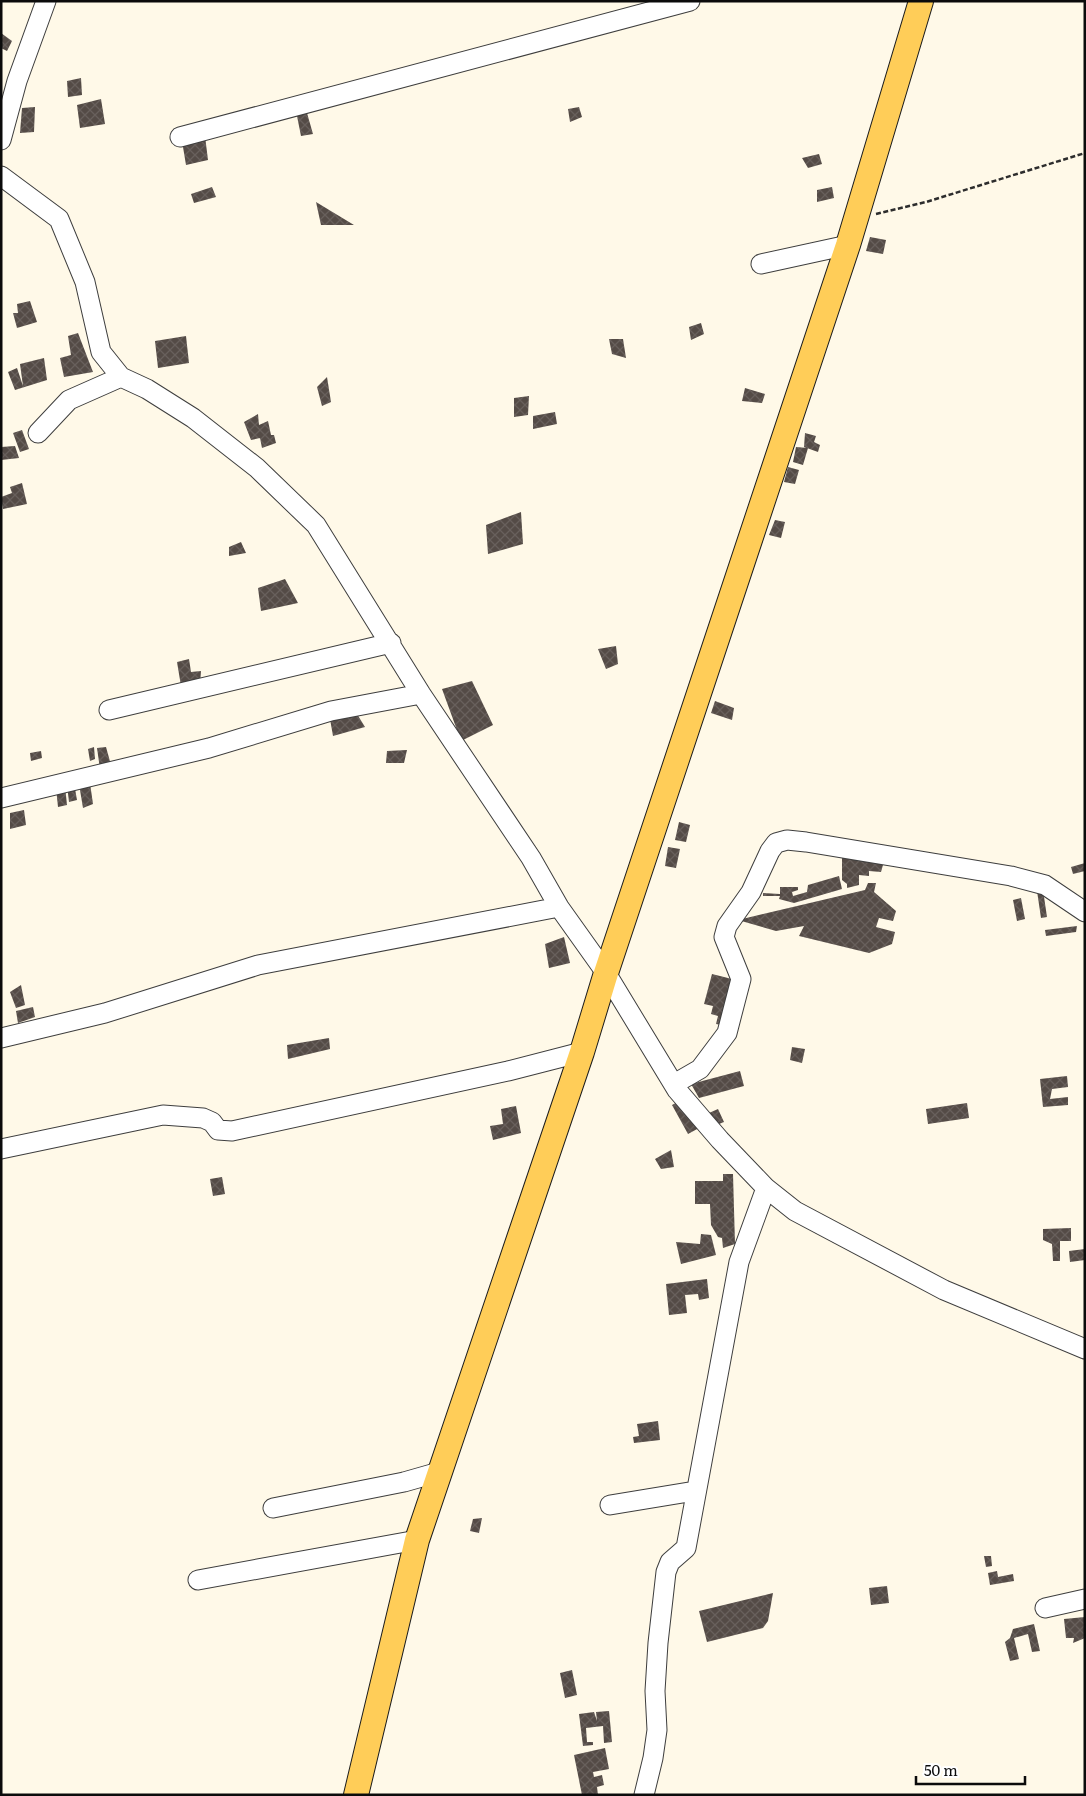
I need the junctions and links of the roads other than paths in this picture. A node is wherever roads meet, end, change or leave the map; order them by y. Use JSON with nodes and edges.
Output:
{"nodes":[{"id":1,"x":46,"y":1,"type":"edge"},
{"id":2,"x":690,"y":1,"type":"edge"},
{"id":3,"x":921,"y":1,"type":"edge"},
{"id":4,"x":180,"y":137,"type":"dead end"},
{"id":5,"x":1,"y":140,"type":"edge"},
{"id":6,"x":1,"y":176,"type":"edge"},
{"id":7,"x":848,"y":245,"type":"junction"},
{"id":8,"x":761,"y":264,"type":"dead end"},
{"id":9,"x":121,"y":377,"type":"junction"},
{"id":10,"x":38,"y":433,"type":"dead end"},
{"id":11,"x":391,"y":643,"type":"junction"},
{"id":12,"x":421,"y":694,"type":"junction"},
{"id":13,"x":109,"y":710,"type":"dead end"},
{"id":14,"x":1,"y":798,"type":"edge"},
{"id":15,"x":559,"y":907,"type":"junction"},
{"id":16,"x":1085,"y":912,"type":"edge"},
{"id":17,"x":606,"y":973,"type":"junction"},
{"id":18,"x":1,"y":1038,"type":"edge"},
{"id":19,"x":582,"y":1052,"type":"junction"},
{"id":20,"x":674,"y":1084,"type":"junction"},
{"id":21,"x":1,"y":1149,"type":"edge"},
{"id":22,"x":766,"y":1188,"type":"junction"},
{"id":23,"x":1085,"y":1349,"type":"edge"},
{"id":24,"x":439,"y":1472,"type":"junction"},
{"id":25,"x":695,"y":1491,"type":"junction"},
{"id":26,"x":610,"y":1505,"type":"dead end"},
{"id":27,"x":273,"y":1508,"type":"dead end"},
{"id":28,"x":417,"y":1540,"type":"junction"},
{"id":29,"x":198,"y":1580,"type":"dead end"},
{"id":30,"x":1085,"y":1600,"type":"edge"},
{"id":31,"x":1045,"y":1608,"type":"dead end"},
{"id":32,"x":356,"y":1795,"type":"edge"},
{"id":33,"x":644,"y":1795,"type":"edge"}],
"edges":[{"from":1,"to":5,"type":"street"},
{"from":2,"to":4,"type":"street"},
{"from":3,"to":7,"type":"main road"},
{"from":6,"to":9,"type":"street"},
{"from":7,"to":8,"type":"street"},
{"from":7,"to":17,"type":"main road"},
{"from":9,"to":10,"type":"street"},
{"from":9,"to":11,"type":"street"},
{"from":11,"to":12,"type":"street"},
{"from":11,"to":13,"type":"street"},
{"from":12,"to":14,"type":"street"},
{"from":12,"to":15,"type":"street"},
{"from":15,"to":17,"type":"street"},
{"from":15,"to":18,"type":"street"},
{"from":16,"to":20,"type":"street"},
{"from":17,"to":19,"type":"main road"},
{"from":17,"to":20,"type":"street"},
{"from":19,"to":21,"type":"street"},
{"from":19,"to":24,"type":"main road"},
{"from":20,"to":22,"type":"street"},
{"from":22,"to":23,"type":"street"},
{"from":22,"to":25,"type":"street"},
{"from":24,"to":27,"type":"street"},
{"from":24,"to":28,"type":"main road"},
{"from":25,"to":26,"type":"street"},
{"from":25,"to":33,"type":"street"},
{"from":28,"to":29,"type":"street"},
{"from":28,"to":32,"type":"main road"},
{"from":30,"to":31,"type":"street"}]}
